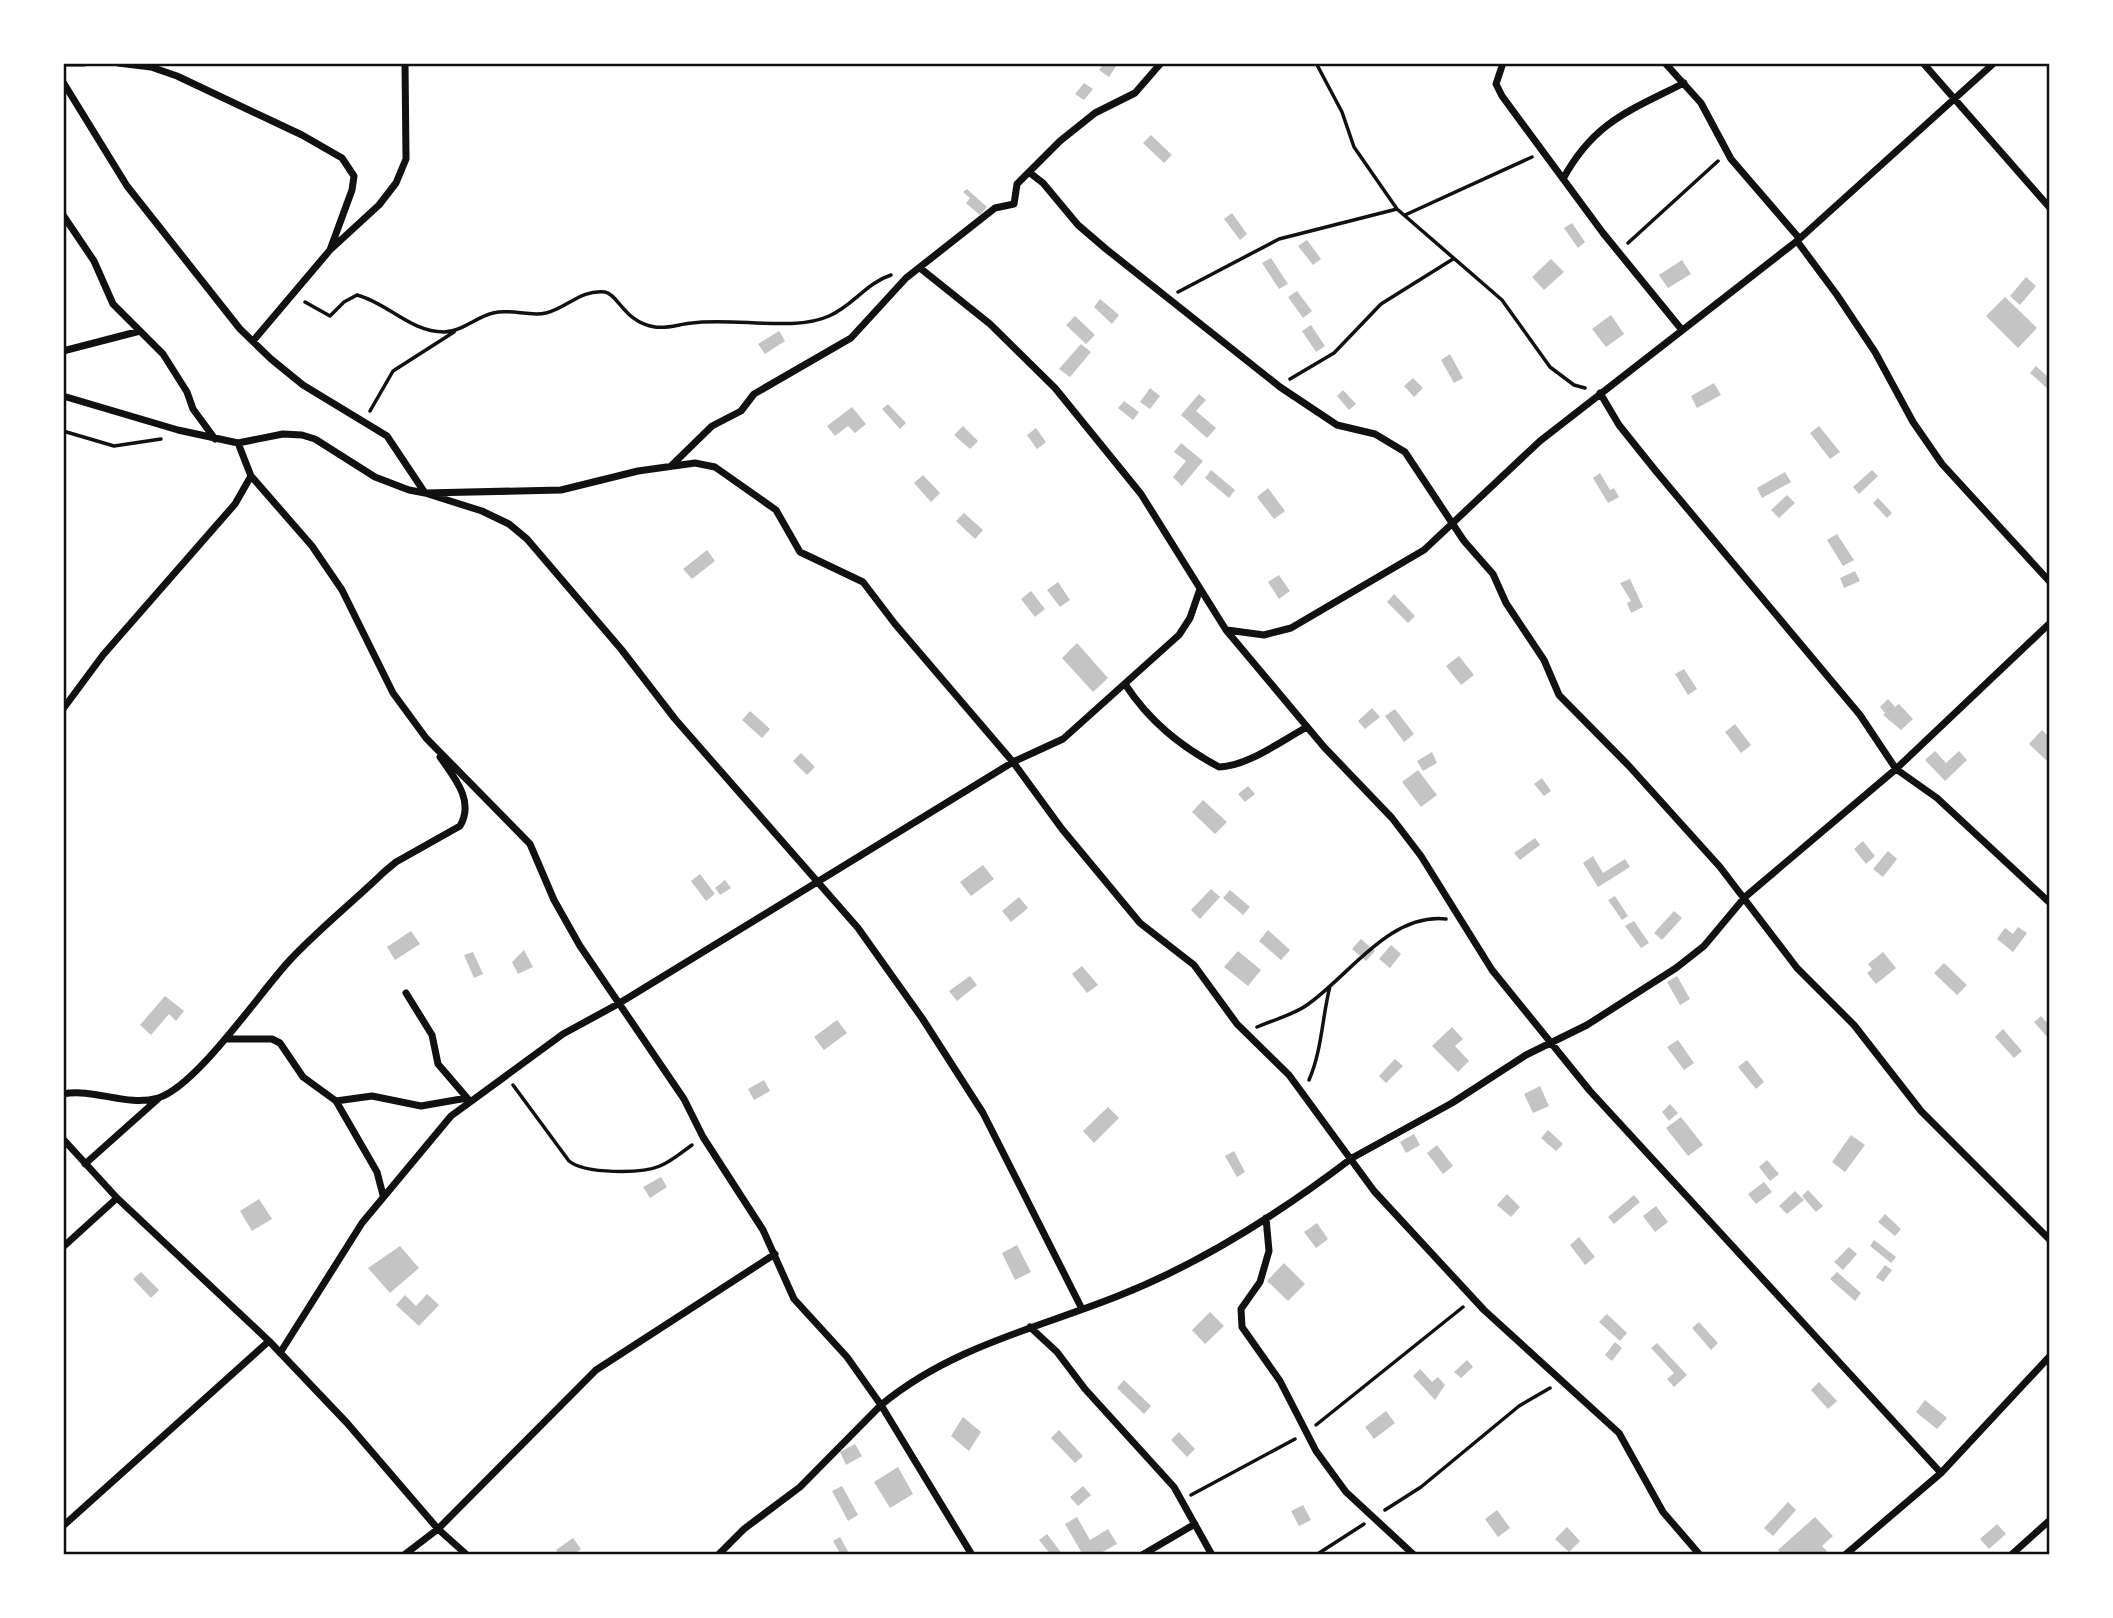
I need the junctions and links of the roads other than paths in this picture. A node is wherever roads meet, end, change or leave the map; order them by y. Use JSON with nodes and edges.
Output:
{"nodes":[{"id":1,"x":68,"y":63,"type":"edge"},
{"id":2,"x":84,"y":63,"type":"edge"},
{"id":3,"x":118,"y":63,"type":"edge"},
{"id":4,"x":405,"y":63,"type":"edge"},
{"id":5,"x":1161,"y":63,"type":"edge"},
{"id":6,"x":1503,"y":63,"type":"edge"},
{"id":7,"x":1665,"y":63,"type":"edge"},
{"id":8,"x":1923,"y":63,"type":"edge"},
{"id":9,"x":1994,"y":63,"type":"edge"},
{"id":10,"x":63,"y":82,"type":"edge"},
{"id":11,"x":1684,"y":83,"type":"junction"},
{"id":12,"x":1953,"y":99,"type":"junction"},
{"id":13,"x":1030,"y":173,"type":"junction"},
{"id":14,"x":1563,"y":179,"type":"junction"},
{"id":15,"x":2050,"y":208,"type":"edge"},
{"id":16,"x":63,"y":215,"type":"edge"},
{"id":17,"x":1798,"y":240,"type":"junction"},
{"id":18,"x":330,"y":250,"type":"junction"},
{"id":19,"x":920,"y":268,"type":"junction"},
{"id":20,"x":1682,"y":330,"type":"junction"},
{"id":21,"x":140,"y":331,"type":"junction"},
{"id":22,"x":253,"y":341,"type":"junction"},
{"id":23,"x":63,"y":351,"type":"edge"},
{"id":24,"x":1600,"y":393,"type":"junction"},
{"id":25,"x":63,"y":396,"type":"edge"},
{"id":26,"x":215,"y":439,"type":"junction"},
{"id":27,"x":238,"y":443,"type":"junction"},
{"id":28,"x":670,"y":466,"type":"junction"},
{"id":29,"x":251,"y":476,"type":"junction"},
{"id":30,"x":425,"y":492,"type":"junction"},
{"id":31,"x":1454,"y":522,"type":"junction"},
{"id":32,"x":2050,"y":582,"type":"edge"},
{"id":33,"x":1200,"y":589,"type":"junction"},
{"id":34,"x":2050,"y":623,"type":"edge"},
{"id":35,"x":1226,"y":630,"type":"junction"},
{"id":36,"x":1125,"y":684,"type":"junction"},
{"id":37,"x":63,"y":709,"type":"edge"},
{"id":38,"x":1307,"y":727,"type":"junction"},
{"id":39,"x":426,"y":738,"type":"junction"},
{"id":40,"x":1013,"y":762,"type":"junction"},
{"id":41,"x":1896,"y":769,"type":"junction"},
{"id":42,"x":816,"y":880,"type":"junction"},
{"id":43,"x":1745,"y":897,"type":"junction"},
{"id":44,"x":2050,"y":903,"type":"edge"},
{"id":45,"x":406,"y":993,"type":"dead end"},
{"id":46,"x":618,"y":1004,"type":"junction"},
{"id":47,"x":225,"y":1039,"type":"junction"},
{"id":48,"x":1552,"y":1043,"type":"junction"},
{"id":49,"x":63,"y":1094,"type":"edge"},
{"id":50,"x":163,"y":1096,"type":"junction"},
{"id":51,"x":468,"y":1099,"type":"junction"},
{"id":52,"x":336,"y":1101,"type":"junction"},
{"id":53,"x":63,"y":1139,"type":"edge"},
{"id":54,"x":1352,"y":1158,"type":"junction"},
{"id":55,"x":85,"y":1164,"type":"junction"},
{"id":56,"x":383,"y":1195,"type":"junction"},
{"id":57,"x":117,"y":1198,"type":"junction"},
{"id":58,"x":1266,"y":1218,"type":"junction"},
{"id":59,"x":2050,"y":1240,"type":"edge"},
{"id":60,"x":63,"y":1247,"type":"edge"},
{"id":61,"x":775,"y":1254,"type":"junction"},
{"id":62,"x":1082,"y":1309,"type":"junction"},
{"id":63,"x":1030,"y":1327,"type":"junction"},
{"id":64,"x":269,"y":1341,"type":"junction"},
{"id":65,"x":280,"y":1353,"type":"junction"},
{"id":66,"x":2050,"y":1356,"type":"edge"},
{"id":67,"x":881,"y":1405,"type":"junction"},
{"id":68,"x":1941,"y":1473,"type":"junction"},
{"id":69,"x":2050,"y":1520,"type":"edge"},
{"id":70,"x":1195,"y":1524,"type":"junction"},
{"id":71,"x":63,"y":1526,"type":"edge"},
{"id":72,"x":438,"y":1529,"type":"junction"},
{"id":73,"x":404,"y":1555,"type":"edge"},
{"id":74,"x":467,"y":1555,"type":"edge"},
{"id":75,"x":718,"y":1555,"type":"edge"},
{"id":76,"x":972,"y":1555,"type":"edge"},
{"id":77,"x":1142,"y":1555,"type":"edge"},
{"id":78,"x":1212,"y":1555,"type":"edge"},
{"id":79,"x":1414,"y":1555,"type":"edge"},
{"id":80,"x":1700,"y":1555,"type":"edge"},
{"id":81,"x":1845,"y":1555,"type":"edge"},
{"id":82,"x":2011,"y":1555,"type":"edge"}],
"edges":[{"from":1,"to":2,"type":"street"},
{"from":3,"to":18,"type":"street"},
{"from":4,"to":18,"type":"street"},
{"from":5,"to":13,"type":"street"},
{"from":6,"to":14,"type":"street"},
{"from":7,"to":11,"type":"street"},
{"from":8,"to":12,"type":"street"},
{"from":9,"to":12,"type":"street"},
{"from":10,"to":22,"type":"street"},
{"from":11,"to":14,"type":"street"},
{"from":11,"to":17,"type":"street"},
{"from":12,"to":15,"type":"street"},
{"from":12,"to":17,"type":"street"},
{"from":13,"to":19,"type":"street"},
{"from":13,"to":31,"type":"street"},
{"from":14,"to":20,"type":"street"},
{"from":16,"to":21,"type":"street"},
{"from":17,"to":20,"type":"street"},
{"from":17,"to":32,"type":"street"},
{"from":18,"to":22,"type":"street"},
{"from":19,"to":28,"type":"street"},
{"from":19,"to":33,"type":"street"},
{"from":20,"to":24,"type":"street"},
{"from":21,"to":23,"type":"street"},
{"from":21,"to":26,"type":"street"},
{"from":22,"to":30,"type":"street"},
{"from":24,"to":31,"type":"street"},
{"from":24,"to":41,"type":"street"},
{"from":25,"to":26,"type":"street"},
{"from":26,"to":27,"type":"street"},
{"from":27,"to":29,"type":"street"},
{"from":27,"to":30,"type":"street"},
{"from":28,"to":30,"type":"street"},
{"from":28,"to":40,"type":"street"},
{"from":29,"to":37,"type":"street"},
{"from":29,"to":39,"type":"street"},
{"from":30,"to":42,"type":"street"},
{"from":31,"to":35,"type":"street"},
{"from":31,"to":43,"type":"street"},
{"from":33,"to":35,"type":"street"},
{"from":33,"to":36,"type":"street"},
{"from":34,"to":41,"type":"street"},
{"from":35,"to":38,"type":"street"},
{"from":36,"to":38,"type":"street"},
{"from":36,"to":40,"type":"street"},
{"from":38,"to":48,"type":"street"},
{"from":39,"to":46,"type":"street"},
{"from":39,"to":47,"type":"street"},
{"from":40,"to":42,"type":"street"},
{"from":40,"to":54,"type":"street"},
{"from":41,"to":43,"type":"street"},
{"from":41,"to":44,"type":"street"},
{"from":42,"to":46,"type":"street"},
{"from":42,"to":62,"type":"street"},
{"from":43,"to":48,"type":"street"},
{"from":43,"to":59,"type":"street"},
{"from":45,"to":51,"type":"street"},
{"from":46,"to":51,"type":"street"},
{"from":46,"to":61,"type":"street"},
{"from":47,"to":50,"type":"street"},
{"from":47,"to":52,"type":"street"},
{"from":48,"to":54,"type":"street"},
{"from":48,"to":68,"type":"street"},
{"from":49,"to":50,"type":"street"},
{"from":50,"to":55,"type":"street"},
{"from":51,"to":52,"type":"street"},
{"from":51,"to":56,"type":"street"},
{"from":52,"to":56,"type":"street"},
{"from":53,"to":55,"type":"street"},
{"from":54,"to":58,"type":"street"},
{"from":54,"to":80,"type":"street"},
{"from":55,"to":57,"type":"street"},
{"from":56,"to":65,"type":"street"},
{"from":57,"to":60,"type":"street"},
{"from":57,"to":64,"type":"street"},
{"from":58,"to":62,"type":"street"},
{"from":58,"to":79,"type":"street"},
{"from":61,"to":67,"type":"street"},
{"from":61,"to":72,"type":"street"},
{"from":62,"to":63,"type":"street"},
{"from":63,"to":67,"type":"street"},
{"from":63,"to":70,"type":"street"},
{"from":64,"to":65,"type":"street"},
{"from":64,"to":71,"type":"street"},
{"from":65,"to":72,"type":"street"},
{"from":66,"to":68,"type":"street"},
{"from":67,"to":75,"type":"street"},
{"from":67,"to":76,"type":"street"},
{"from":68,"to":81,"type":"street"},
{"from":69,"to":82,"type":"street"},
{"from":70,"to":77,"type":"street"},
{"from":70,"to":78,"type":"street"},
{"from":72,"to":73,"type":"street"},
{"from":72,"to":74,"type":"street"}]}
